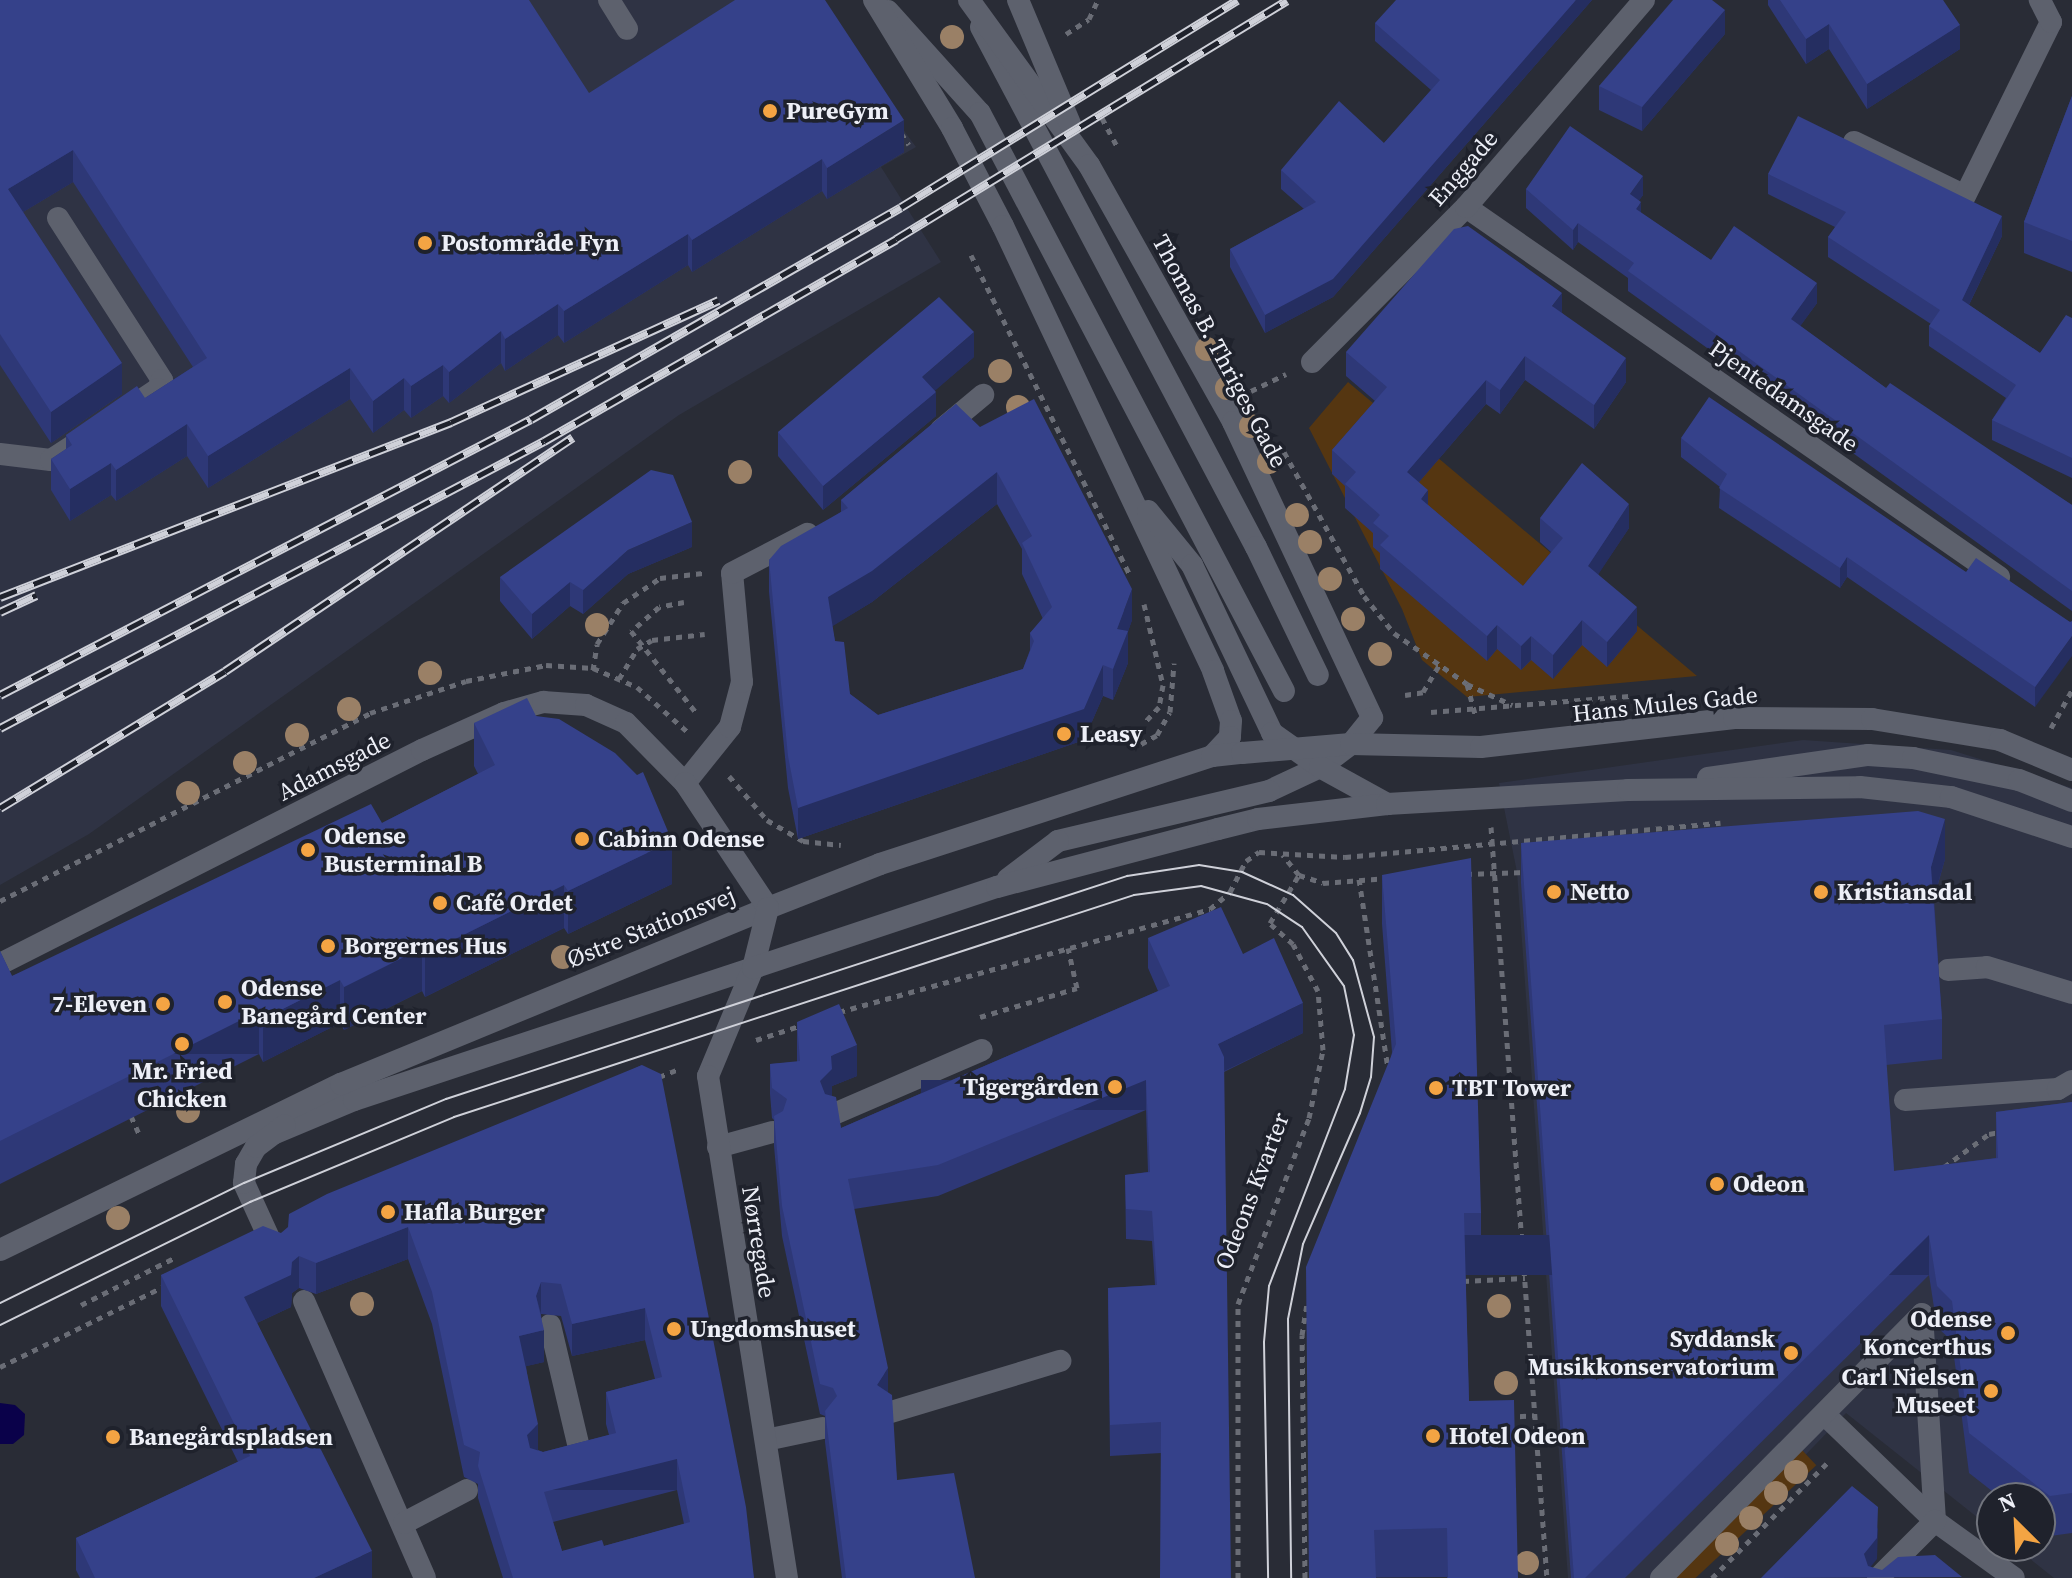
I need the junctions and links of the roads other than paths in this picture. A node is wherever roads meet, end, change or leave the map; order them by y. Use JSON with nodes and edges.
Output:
{"nodes":[{"id":1,"x":609,"y":0,"type":"edge"},
{"id":2,"x":876,"y":0,"type":"edge"},
{"id":3,"x":969,"y":0,"type":"edge"},
{"id":4,"x":1018,"y":0,"type":"edge"},
{"id":5,"x":1644,"y":0,"type":"edge"},
{"id":6,"x":2040,"y":0,"type":"edge"},
{"id":7,"x":627,"y":29,"type":"dead end"},
{"id":8,"x":1854,"y":142,"type":"edge"},
{"id":9,"x":1089,"y":165,"type":"junction"},
{"id":10,"x":1466,"y":207,"type":"junction"},
{"id":11,"x":58,"y":218,"type":"dead end"},
{"id":12,"x":1312,"y":362,"type":"dead end"},
{"id":13,"x":983,"y":395,"type":"dead end"},
{"id":14,"x":924,"y":444,"type":"edge"},
{"id":15,"x":0,"y":454,"type":"edge"},
{"id":16,"x":1128,"y":487,"type":"junction"},
{"id":17,"x":831,"y":522,"type":"edge"},
{"id":18,"x":2020,"y":592,"type":"edge"},
{"id":19,"x":1318,"y":675,"type":"dead end"},
{"id":20,"x":1284,"y":691,"type":"dead end"},
{"id":21,"x":1351,"y":744,"type":"junction"},
{"id":22,"x":1290,"y":748,"type":"junction"},
{"id":23,"x":1212,"y":756,"type":"junction"},
{"id":24,"x":1320,"y":767,"type":"junction"},
{"id":25,"x":2072,"y":770,"type":"edge"},
{"id":26,"x":685,"y":783,"type":"junction"},
{"id":27,"x":1628,"y":790,"type":"junction"},
{"id":28,"x":2072,"y":801,"type":"edge"},
{"id":29,"x":1387,"y":804,"type":"junction"},
{"id":30,"x":2072,"y":837,"type":"edge"},
{"id":31,"x":997,"y":887,"type":"junction"},
{"id":32,"x":768,"y":908,"type":"junction"},
{"id":33,"x":0,"y":964,"type":"edge"},
{"id":34,"x":753,"y":968,"type":"junction"},
{"id":35,"x":1948,"y":970,"type":"dead end"},
{"id":36,"x":2072,"y":993,"type":"edge"},
{"id":37,"x":982,"y":1050,"type":"road end"},
{"id":38,"x":2072,"y":1081,"type":"edge"},
{"id":39,"x":341,"y":1084,"type":"junction"},
{"id":40,"x":1905,"y":1100,"type":"dead end"},
{"id":41,"x":834,"y":1114,"type":"edge"},
{"id":42,"x":773,"y":1132,"type":"edge"},
{"id":43,"x":275,"y":1133,"type":"junction"},
{"id":44,"x":718,"y":1147,"type":"junction"},
{"id":45,"x":0,"y":1250,"type":"edge"},
{"id":46,"x":276,"y":1252,"type":"edge"},
{"id":47,"x":304,"y":1301,"type":"dead end"},
{"id":48,"x":550,"y":1325,"type":"dead end"},
{"id":49,"x":1060,"y":1361,"type":"dead end"},
{"id":50,"x":891,"y":1412,"type":"edge"},
{"id":51,"x":1825,"y":1415,"type":"junction"},
{"id":52,"x":823,"y":1428,"type":"edge"},
{"id":53,"x":766,"y":1440,"type":"junction"},
{"id":54,"x":552,"y":1467,"type":"edge"},
{"id":55,"x":467,"y":1490,"type":"dead end"},
{"id":56,"x":1935,"y":1521,"type":"junction"},
{"id":57,"x":404,"y":1523,"type":"junction"},
{"id":58,"x":425,"y":1578,"type":"edge"},
{"id":59,"x":787,"y":1578,"type":"edge"},
{"id":60,"x":1661,"y":1578,"type":"edge"},
{"id":61,"x":1878,"y":1578,"type":"edge"},
{"id":62,"x":2014,"y":1578,"type":"edge"}],
"edges":[{"from":1,"to":7,"type":"street"},
{"from":2,"to":16,"type":"street"},
{"from":2,"to":20,"type":"street"},
{"from":3,"to":9,"type":"street","name":"Thomas B. Thriges Gade"},
{"from":3,"to":19,"type":"street"},
{"from":4,"to":9,"type":"street"},
{"from":5,"to":10,"type":"street","name":"Enggade"},
{"from":6,"to":8,"type":"street"},
{"from":9,"to":21,"type":"street","name":"Thomas B. Thriges Gade"},
{"from":10,"to":12,"type":"street","name":"Enggade"},
{"from":10,"to":18,"type":"street","name":"Pjentedamsgade"},
{"from":11,"to":15,"type":"street"},
{"from":13,"to":14,"type":"street"},
{"from":16,"to":22,"type":"street"},
{"from":16,"to":23,"type":"street"},
{"from":17,"to":26,"type":"street"},
{"from":21,"to":22,"type":"street","name":"Østre Stationsvej"},
{"from":21,"to":24,"type":"street"},
{"from":21,"to":25,"type":"street","name":"Hans Mules Gade"},
{"from":22,"to":23,"type":"street","name":"Østre Stationsvej"},
{"from":22,"to":24,"type":"street"},
{"from":23,"to":32,"type":"street","name":"Østre Stationsvej"},
{"from":24,"to":29,"type":"street"},
{"from":24,"to":31,"type":"street"},
{"from":26,"to":32,"type":"street","name":"Adamsgade"},
{"from":26,"to":33,"type":"street","name":"Adamsgade"},
{"from":27,"to":28,"type":"street"},
{"from":27,"to":29,"type":"street"},
{"from":27,"to":30,"type":"street"},
{"from":29,"to":31,"type":"street"},
{"from":31,"to":34,"type":"street"},
{"from":32,"to":34,"type":"street"},
{"from":32,"to":39,"type":"street","name":"Østre Stationsvej"},
{"from":34,"to":43,"type":"street"},
{"from":34,"to":44,"type":"street","name":"Nørregade"},
{"from":35,"to":36,"type":"street"},
{"from":37,"to":41,"type":"street"},
{"from":38,"to":40,"type":"street"},
{"from":39,"to":43,"type":"street"},
{"from":39,"to":45,"type":"street","name":"Østre Stationsvej"},
{"from":42,"to":44,"type":"street"},
{"from":43,"to":46,"type":"street"},
{"from":44,"to":53,"type":"street","name":"Nørregade"},
{"from":47,"to":57,"type":"street"},
{"from":48,"to":54,"type":"street"},
{"from":49,"to":50,"type":"street"},
{"from":51,"to":56,"type":"street"},
{"from":51,"to":56,"type":"street"},
{"from":51,"to":60,"type":"street"},
{"from":52,"to":53,"type":"street"},
{"from":53,"to":59,"type":"street","name":"Nørregade"},
{"from":55,"to":57,"type":"street"},
{"from":56,"to":61,"type":"street"},
{"from":56,"to":62,"type":"street"},
{"from":57,"to":58,"type":"street"}]}
